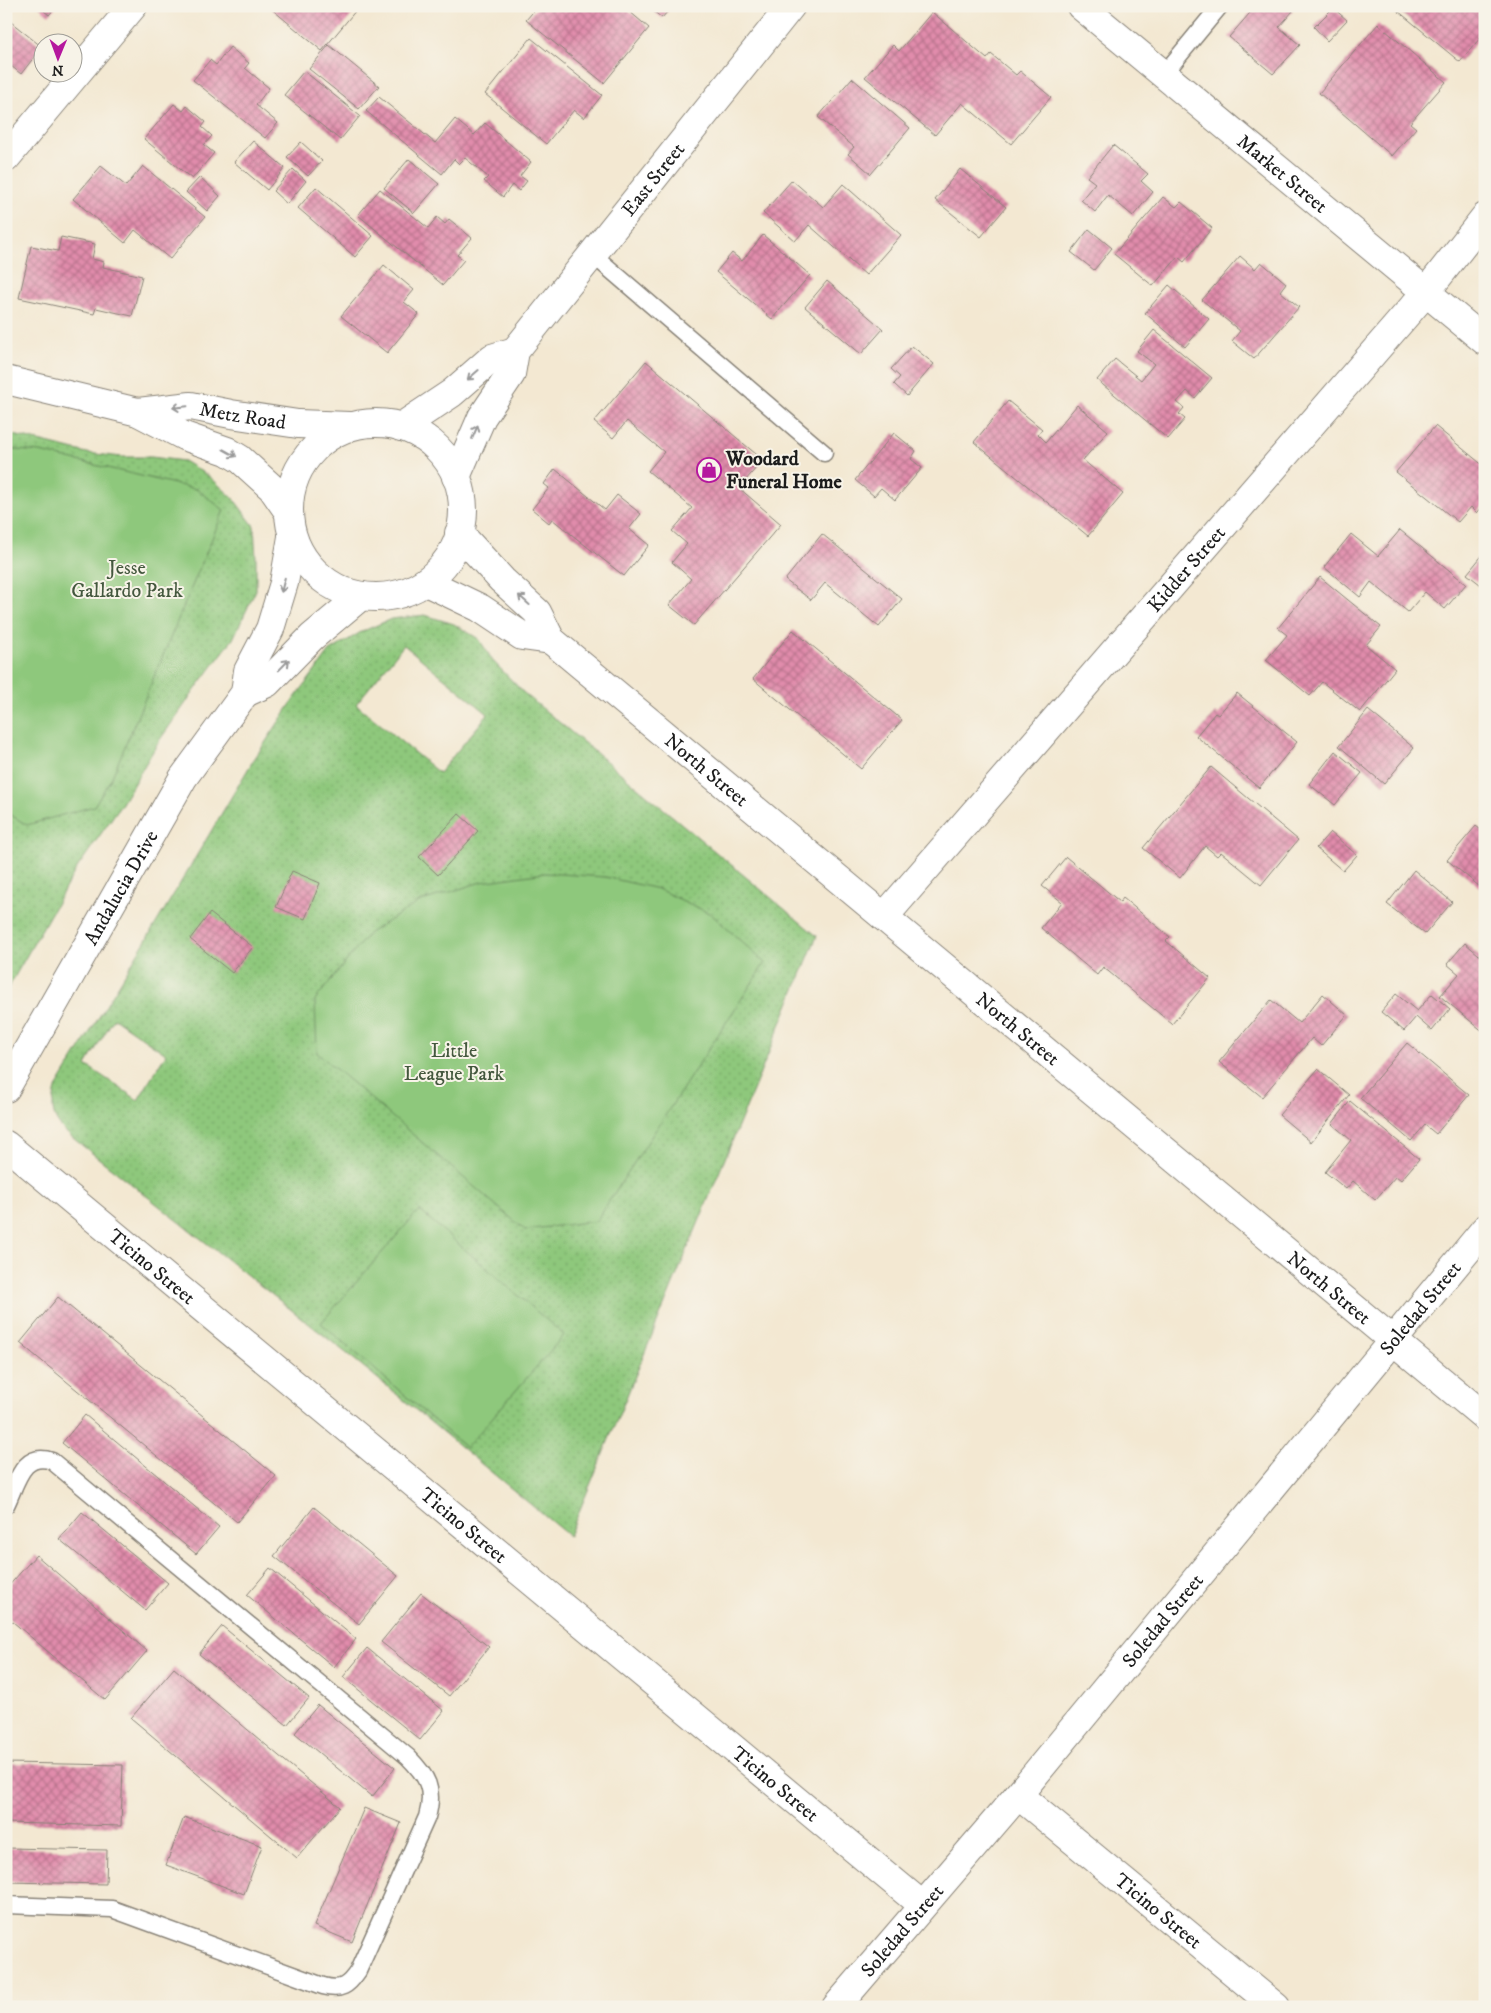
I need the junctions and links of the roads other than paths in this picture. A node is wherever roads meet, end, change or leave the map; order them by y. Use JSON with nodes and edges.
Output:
{"nodes":[{"id":1,"x":133,"y":6,"type":"edge"},
{"id":2,"x":791,"y":6,"type":"edge"},
{"id":3,"x":1081,"y":6,"type":"edge"},
{"id":4,"x":1220,"y":6,"type":"edge"},
{"id":5,"x":1164,"y":74,"type":"junction"},
{"id":6,"x":6,"y":158,"type":"edge"},
{"id":7,"x":1485,"y":217,"type":"edge"},
{"id":8,"x":592,"y":254,"type":"junction"},
{"id":9,"x":1426,"y":292,"type":"junction"},
{"id":10,"x":1485,"y":341,"type":"edge"},
{"id":11,"x":515,"y":351,"type":"junction"},
{"id":12,"x":6,"y":380,"type":"edge"},
{"id":13,"x":138,"y":412,"type":"junction"},
{"id":14,"x":350,"y":426,"type":"junction"},
{"id":15,"x":401,"y":427,"type":"junction"},
{"id":16,"x":824,"y":454,"type":"dead end"},
{"id":17,"x":456,"y":477,"type":"junction"},
{"id":18,"x":290,"y":524,"type":"junction"},
{"id":19,"x":459,"y":532,"type":"junction"},
{"id":20,"x":426,"y":582,"type":"junction"},
{"id":21,"x":360,"y":596,"type":"junction"},
{"id":22,"x":551,"y":640,"type":"junction"},
{"id":23,"x":245,"y":693,"type":"junction"},
{"id":24,"x":884,"y":918,"type":"junction"},
{"id":25,"x":6,"y":1088,"type":"edge"},
{"id":26,"x":6,"y":1145,"type":"edge"},
{"id":27,"x":1485,"y":1228,"type":"edge"},
{"id":28,"x":1393,"y":1341,"type":"junction"},
{"id":29,"x":1485,"y":1416,"type":"edge"},
{"id":30,"x":6,"y":1505,"type":"edge"},
{"id":31,"x":1018,"y":1795,"type":"junction"},
{"id":32,"x":6,"y":1905,"type":"edge"},
{"id":33,"x":922,"y":1905,"type":"junction"},
{"id":34,"x":836,"y":2007,"type":"edge"},
{"id":35,"x":1276,"y":2007,"type":"edge"}],
"edges":[{"from":1,"to":6,"type":"street"},
{"from":2,"to":8,"type":"street","name":"East Street"},
{"from":3,"to":5,"type":"street","name":"Market Street"},
{"from":4,"to":5,"type":"lane"},
{"from":5,"to":9,"type":"street","name":"Market Street"},
{"from":7,"to":9,"type":"street","name":"Kidder Street"},
{"from":8,"to":11,"type":"street","name":"East Street"},
{"from":8,"to":16,"type":"lane"},
{"from":9,"to":10,"type":"street","name":"Market Street"},
{"from":9,"to":24,"type":"street","name":"Kidder Street"},
{"from":11,"to":15,"type":"street","one_way":true},
{"from":17,"to":11,"type":"street","name":"East Street","one_way":true},
{"from":12,"to":13,"type":"street","name":"Metz Road"},
{"from":14,"to":13,"type":"street","name":"Metz Road","one_way":true},
{"from":13,"to":18,"type":"street","name":"Metz Road","one_way":true},
{"from":14,"to":15,"type":"street"},
{"from":14,"to":18,"type":"street"},
{"from":15,"to":17,"type":"street"},
{"from":17,"to":19,"type":"street"},
{"from":18,"to":21,"type":"street"},
{"from":18,"to":23,"type":"street","name":"Andalucia Drive","one_way":true},
{"from":19,"to":20,"type":"street"},
{"from":22,"to":19,"type":"street","name":"North Street","one_way":true},
{"from":20,"to":21,"type":"street"},
{"from":20,"to":22,"type":"street"},
{"from":23,"to":21,"type":"street","name":"Andalucia Drive","one_way":true},
{"from":22,"to":24,"type":"street","name":"North Street"},
{"from":23,"to":25,"type":"street","name":"Andalucia Drive"},
{"from":24,"to":28,"type":"street","name":"North Street"},
{"from":26,"to":33,"type":"street","name":"Ticino Street"},
{"from":27,"to":28,"type":"street","name":"Soledad Street"},
{"from":28,"to":29,"type":"street","name":"North Street"},
{"from":28,"to":31,"type":"street","name":"Soledad Street"},
{"from":30,"to":32,"type":"lane"},
{"from":31,"to":33,"type":"street","name":"Soledad Street"},
{"from":31,"to":35,"type":"street","name":"Ticino Street"},
{"from":33,"to":34,"type":"street","name":"Soledad Street"}]}
